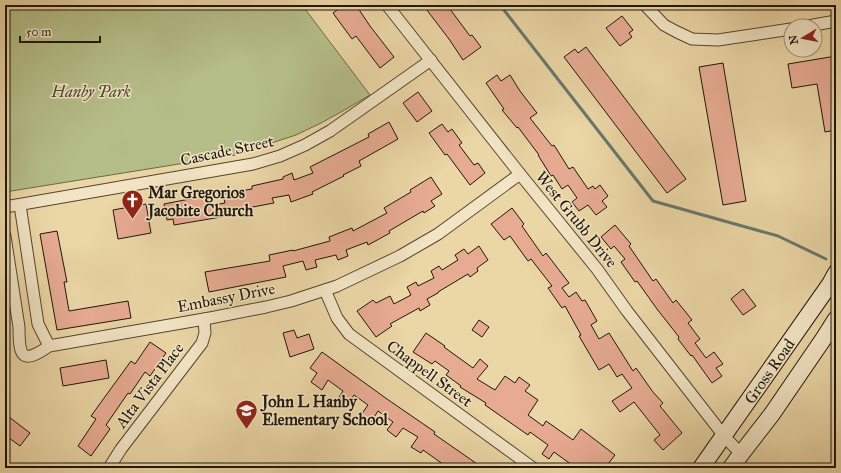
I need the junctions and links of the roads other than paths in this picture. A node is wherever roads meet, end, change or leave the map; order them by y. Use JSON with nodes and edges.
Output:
{"nodes":[{"id":1,"x":387,"y":5,"type":"edge"},
{"id":2,"x":645,"y":5,"type":"edge"},
{"id":3,"x":836,"y":21,"type":"edge"},
{"id":4,"x":823,"y":23,"type":"edge"},
{"id":5,"x":783,"y":30,"type":"edge"},
{"id":6,"x":431,"y":60,"type":"junction"},
{"id":7,"x":520,"y":174,"type":"junction"},
{"id":8,"x":20,"y":205,"type":"junction"},
{"id":9,"x":5,"y":207,"type":"edge"},
{"id":10,"x":5,"y":236,"type":"edge"},
{"id":11,"x":836,"y":273,"type":"edge"},
{"id":12,"x":836,"y":283,"type":"edge"},
{"id":13,"x":325,"y":290,"type":"junction"},
{"id":14,"x":813,"y":308,"type":"junction"},
{"id":15,"x":204,"y":319,"type":"junction"},
{"id":16,"x":836,"y":319,"type":"edge"},
{"id":17,"x":49,"y":346,"type":"junction"},
{"id":18,"x":724,"y":436,"type":"junction"},
{"id":19,"x":741,"y":454,"type":"junction"},
{"id":20,"x":109,"y":468,"type":"edge"},
{"id":21,"x":533,"y":468,"type":"edge"},
{"id":22,"x":701,"y":468,"type":"edge"},
{"id":23,"x":731,"y":468,"type":"edge"}],
"edges":[{"from":1,"to":6,"type":"street","name":"West Grubb Drive"},
{"from":2,"to":5,"type":"street"},
{"from":3,"to":4,"type":"street"},
{"from":6,"to":7,"type":"street","name":"West Grubb Drive"},
{"from":6,"to":8,"type":"street","name":"Cascade Street"},
{"from":7,"to":13,"type":"street","name":"Embassy Drive"},
{"from":7,"to":18,"type":"street","name":"West Grubb Drive"},
{"from":8,"to":9,"type":"street","name":"Cascade Street"},
{"from":8,"to":17,"type":"street"},
{"from":10,"to":17,"type":"street","name":"Embassy Drive"},
{"from":11,"to":14,"type":"main road","name":"Gross Road"},
{"from":12,"to":14,"type":"main road"},
{"from":13,"to":15,"type":"street","name":"Embassy Drive"},
{"from":13,"to":21,"type":"street","name":"Chappell Street"},
{"from":14,"to":18,"type":"main road","name":"Gross Road"},
{"from":15,"to":17,"type":"street","name":"Embassy Drive"},
{"from":15,"to":20,"type":"street","name":"Alta Vista Place"},
{"from":16,"to":19,"type":"main road","name":"Gross Road"},
{"from":18,"to":19,"type":"street","name":"West Grubb Drive"},
{"from":18,"to":22,"type":"main road","name":"Gross Road"},
{"from":19,"to":23,"type":"main road","name":"Gross Road"}]}
